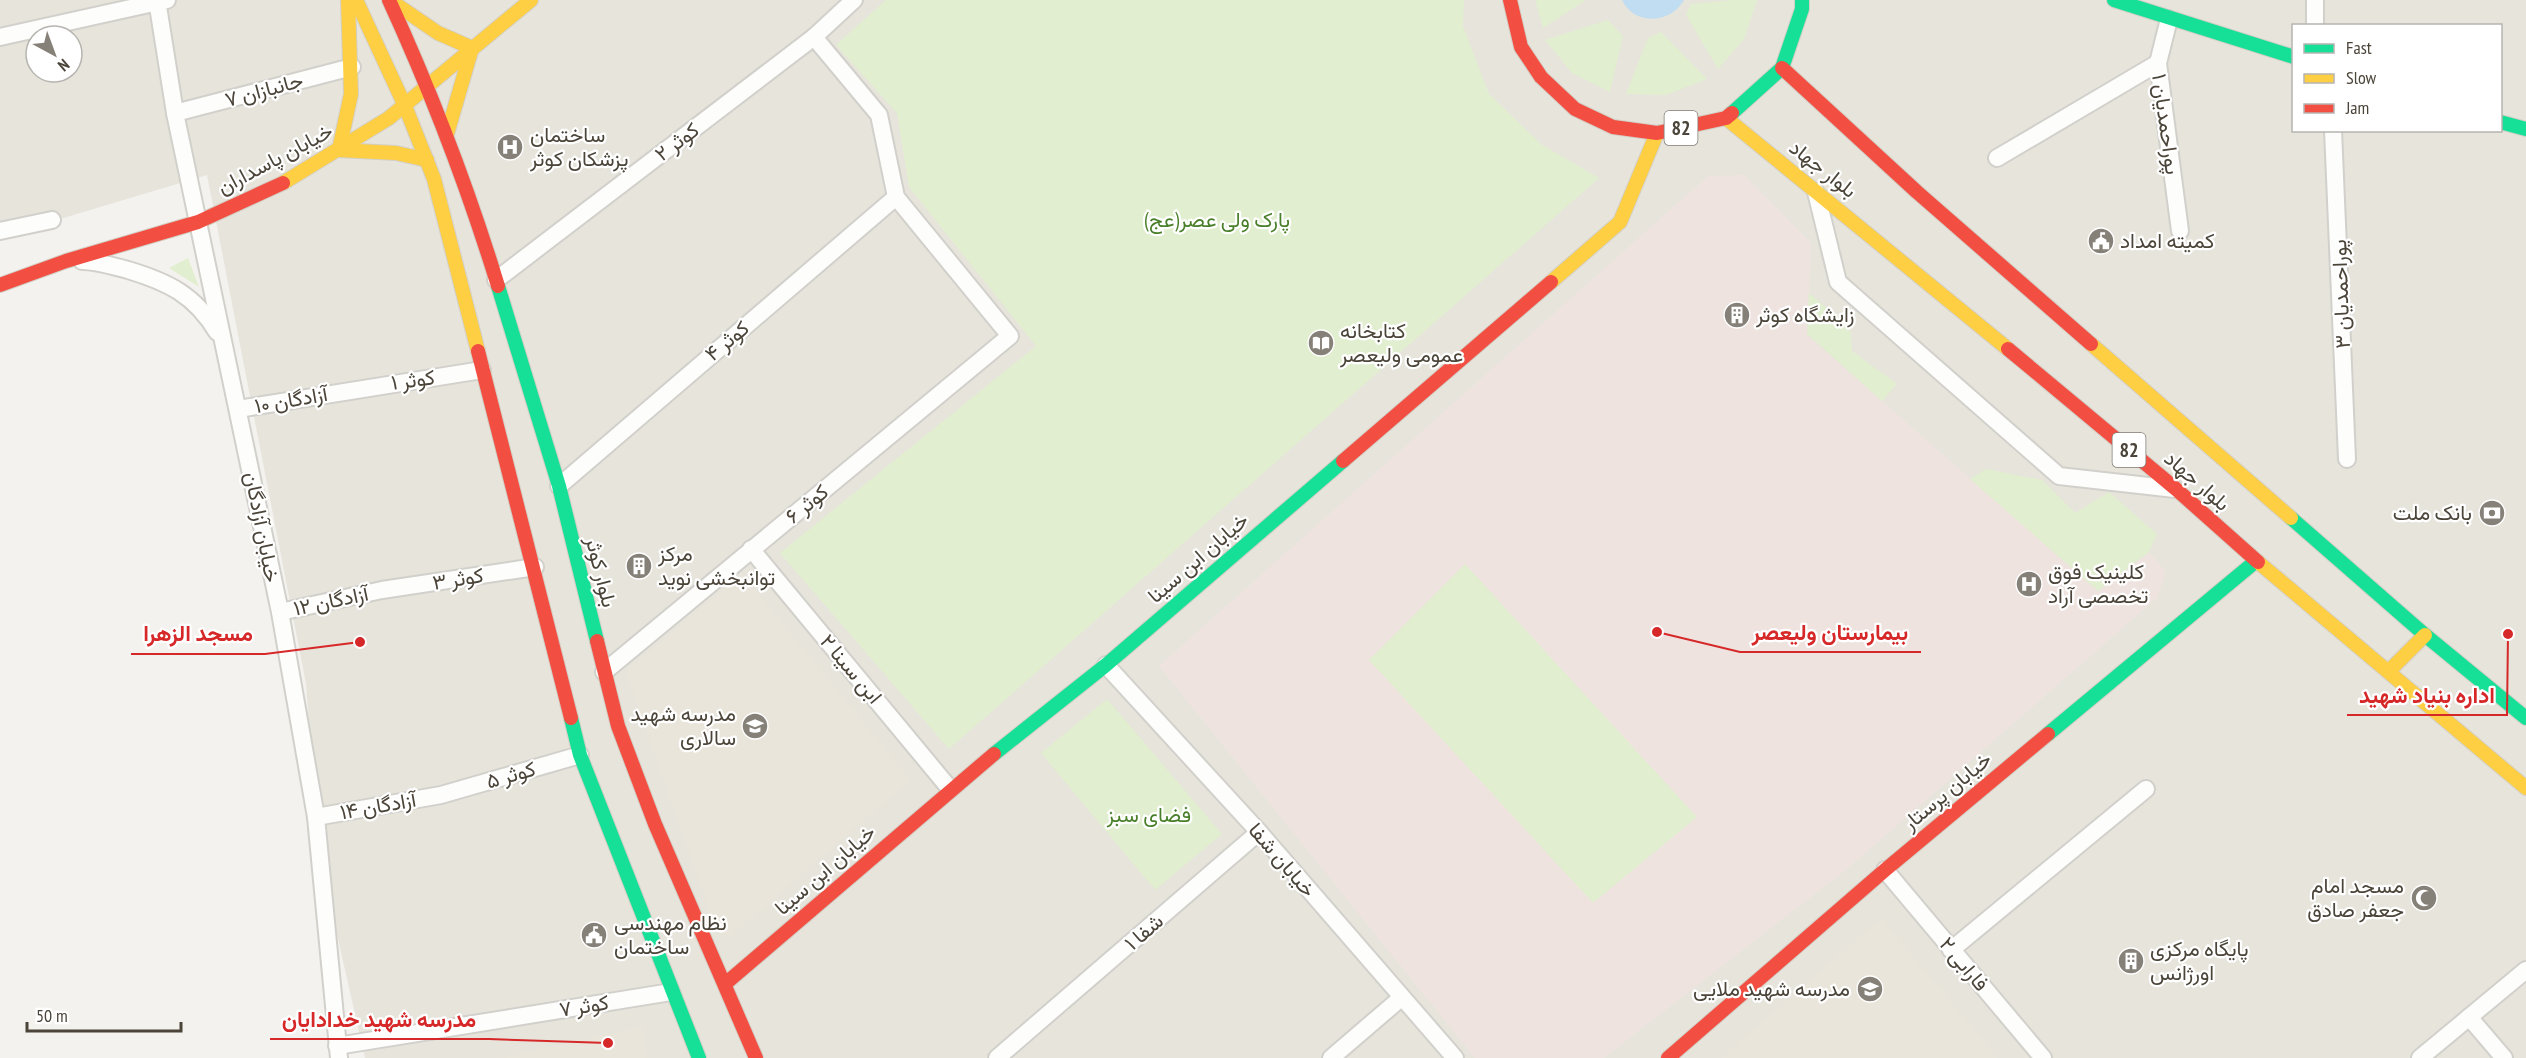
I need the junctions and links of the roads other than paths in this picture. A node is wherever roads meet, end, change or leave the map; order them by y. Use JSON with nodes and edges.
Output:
{"nodes":[{"id":1,"x":348,"y":0,"type":"edge"},
{"id":2,"x":356,"y":0,"type":"edge"},
{"id":3,"x":389,"y":0,"type":"edge"},
{"id":4,"x":531,"y":0,"type":"edge"},
{"id":5,"x":854,"y":0,"type":"edge"},
{"id":6,"x":1510,"y":0,"type":"edge"},
{"id":7,"x":1817,"y":0,"type":"edge"},
{"id":8,"x":2114,"y":0,"type":"edge"},
{"id":9,"x":2314,"y":0,"type":"edge"},
{"id":10,"x":161,"y":1,"type":"edge"},
{"id":11,"x":1802,"y":5,"type":"edge"},
{"id":12,"x":2169,"y":19,"type":"junction"},
{"id":13,"x":2315,"y":24,"type":"edge"},
{"id":14,"x":0,"y":37,"type":"edge"},
{"id":15,"x":814,"y":37,"type":"junction"},
{"id":16,"x":472,"y":48,"type":"junction"},
{"id":17,"x":2292,"y":56,"type":"edge"},
{"id":18,"x":2158,"y":63,"type":"junction"},
{"id":19,"x":352,"y":67,"type":"junction"},
{"id":20,"x":1782,"y":69,"type":"junction"},
{"id":21,"x":429,"y":87,"type":"junction"},
{"id":22,"x":405,"y":106,"type":"junction"},
{"id":23,"x":176,"y":113,"type":"junction"},
{"id":24,"x":1726,"y":118,"type":"junction"},
{"id":25,"x":2502,"y":122,"type":"edge"},
{"id":26,"x":2526,"y":127,"type":"edge"},
{"id":27,"x":2333,"y":132,"type":"edge"},
{"id":28,"x":1658,"y":133,"type":"junction"},
{"id":29,"x":447,"y":134,"type":"junction"},
{"id":30,"x":339,"y":150,"type":"junction"},
{"id":31,"x":1997,"y":158,"type":"dead end"},
{"id":32,"x":427,"y":160,"type":"junction"},
{"id":33,"x":461,"y":169,"type":"junction"},
{"id":34,"x":434,"y":179,"type":"junction"},
{"id":35,"x":1816,"y":192,"type":"junction"},
{"id":36,"x":896,"y":197,"type":"junction"},
{"id":37,"x":52,"y":220,"type":"dead end"},
{"id":38,"x":198,"y":222,"type":"junction"},
{"id":39,"x":0,"y":231,"type":"edge"},
{"id":40,"x":2180,"y":231,"type":"dead end"},
{"id":41,"x":66,"y":261,"type":"junction"},
{"id":42,"x":496,"y":280,"type":"junction"},
{"id":43,"x":0,"y":285,"type":"edge"},
{"id":44,"x":226,"y":346,"type":"junction"},
{"id":45,"x":482,"y":370,"type":"junction"},
{"id":46,"x":343,"y":390,"type":"joint"},
{"id":47,"x":238,"y":409,"type":"junction"},
{"id":48,"x":2347,"y":459,"type":"dead end"},
{"id":49,"x":559,"y":486,"type":"junction"},
{"id":50,"x":2176,"y":489,"type":"junction"},
{"id":51,"x":751,"y":549,"type":"junction"},
{"id":52,"x":2256,"y":561,"type":"junction"},
{"id":53,"x":535,"y":567,"type":"junction"},
{"id":54,"x":382,"y":590,"type":"joint"},
{"id":55,"x":280,"y":612,"type":"junction"},
{"id":56,"x":2425,"y":635,"type":"junction"},
{"id":57,"x":1106,"y":665,"type":"junction"},
{"id":58,"x":2389,"y":671,"type":"junction"},
{"id":59,"x":604,"y":672,"type":"junction"},
{"id":60,"x":2526,"y":718,"type":"edge"},
{"id":61,"x":580,"y":755,"type":"junction"},
{"id":62,"x":2526,"y":788,"type":"edge"},
{"id":63,"x":950,"y":789,"type":"junction"},
{"id":64,"x":2146,"y":789,"type":"dead end"},
{"id":65,"x":441,"y":795,"type":"joint"},
{"id":66,"x":316,"y":817,"type":"junction"},
{"id":67,"x":1259,"y":832,"type":"junction"},
{"id":68,"x":1885,"y":870,"type":"junction"},
{"id":69,"x":1951,"y":950,"type":"junction"},
{"id":70,"x":2526,"y":970,"type":"edge"},
{"id":71,"x":725,"y":984,"type":"junction"},
{"id":72,"x":670,"y":992,"type":"junction"},
{"id":73,"x":1401,"y":999,"type":"junction"},
{"id":74,"x":2469,"y":1017,"type":"junction"},
{"id":75,"x":338,"y":1052,"type":"edge"},
{"id":76,"x":699,"y":1058,"type":"edge"},
{"id":77,"x":756,"y":1058,"type":"edge"},
{"id":78,"x":998,"y":1058,"type":"edge"},
{"id":79,"x":1331,"y":1058,"type":"edge"},
{"id":80,"x":1455,"y":1058,"type":"edge"},
{"id":81,"x":1668,"y":1058,"type":"edge"},
{"id":82,"x":2043,"y":1058,"type":"edge"},
{"id":83,"x":2420,"y":1058,"type":"edge"},
{"id":84,"x":2504,"y":1058,"type":"edge"}],
"edges":[{"from":1,"to":19,"type":"street"},
{"from":2,"to":22,"type":"street"},
{"from":3,"to":16,"type":"street"},
{"from":3,"to":21,"type":"street","name":"بلوار کوثر"},
{"from":4,"to":16,"type":"street","name":"خیابان پاسداران"},
{"from":5,"to":15,"type":"street","name":"کوثر ۲"},
{"from":6,"to":28,"type":"street","number":"82"},
{"from":7,"to":11,"type":"street"},
{"from":8,"to":12,"type":"street"},
{"from":9,"to":13,"type":"street"},
{"from":10,"to":14,"type":"street"},
{"from":10,"to":23,"type":"street","name":"خیابان آزادگان"},
{"from":11,"to":20,"type":"street"},
{"from":12,"to":17,"type":"street"},
{"from":12,"to":18,"type":"street","name":"پوراحمدیان ۱"},
{"from":15,"to":36,"type":"street"},
{"from":15,"to":42,"type":"street","name":"کوثر ۲"},
{"from":16,"to":21,"type":"street","name":"خیابان پاسداران"},
{"from":16,"to":29,"type":"street"},
{"from":18,"to":31,"type":"street"},
{"from":18,"to":40,"type":"street","name":"پوراحمدیان ۱"},
{"from":19,"to":23,"type":"street","name":"جانبازان ۷"},
{"from":19,"to":30,"type":"street"},
{"from":20,"to":24,"type":"street","number":"82"},
{"from":20,"to":56,"type":"street","name":"بلوار جهاد","number":"82"},
{"from":21,"to":22,"type":"street","name":"خیابان پاسداران"},
{"from":21,"to":29,"type":"street","name":"بلوار کوثر"},
{"from":22,"to":30,"type":"street","name":"خیابان پاسداران"},
{"from":22,"to":32,"type":"street"},
{"from":23,"to":38,"type":"street","name":"خیابان آزادگان"},
{"from":24,"to":28,"type":"street","number":"82"},
{"from":24,"to":35,"type":"street","name":"بلوار جهاد","number":"82"},
{"from":25,"to":26,"type":"street"},
{"from":27,"to":48,"type":"street","name":"پوراحمدیان ۳"},
{"from":28,"to":57,"type":"street","name":"خیابان ابن سینا"},
{"from":29,"to":33,"type":"street","name":"بلوار کوثر"},
{"from":30,"to":32,"type":"street"},
{"from":30,"to":38,"type":"street","name":"خیابان پاسداران"},
{"from":32,"to":34,"type":"street"},
{"from":33,"to":34,"type":"street"},
{"from":33,"to":42,"type":"street","name":"بلوار کوثر"},
{"from":34,"to":45,"type":"street"},
{"from":35,"to":50,"type":"street","name":"بلوار جهاد","number":"82"},
{"from":35,"to":50,"type":"street"},
{"from":36,"to":49,"type":"street","name":"کوثر ۴"},
{"from":36,"to":51,"type":"street","name":"کوثر ۶"},
{"from":37,"to":39,"type":"street"},
{"from":38,"to":41,"type":"street","name":"خیابان پاسداران"},
{"from":38,"to":44,"type":"street","name":"خیابان آزادگان"},
{"from":41,"to":43,"type":"street","name":"خیابان پاسداران"},
{"from":41,"to":44,"type":"street"},
{"from":42,"to":49,"type":"street","name":"بلوار کوثر"},
{"from":44,"to":47,"type":"street","name":"خیابان آزادگان"},
{"from":45,"to":46,"type":"street","name":"کوثر ۱"},
{"from":45,"to":53,"type":"street"},
{"from":46,"to":47,"type":"street","name":"آزادگان ۱۰"},
{"from":47,"to":55,"type":"street","name":"خیابان آزادگان"},
{"from":49,"to":59,"type":"street","name":"بلوار کوثر"},
{"from":50,"to":52,"type":"street","name":"بلوار جهاد","number":"82"},
{"from":51,"to":59,"type":"street","name":"کوثر ۶"},
{"from":51,"to":63,"type":"street","name":"ابن سینا ۲"},
{"from":52,"to":58,"type":"street","name":"بلوار جهاد","number":"82"},
{"from":52,"to":68,"type":"street","name":"خیابان پرستار"},
{"from":53,"to":54,"type":"street","name":"کوثر ۳"},
{"from":53,"to":61,"type":"street"},
{"from":54,"to":55,"type":"street","name":"آزادگان ۱۲"},
{"from":55,"to":66,"type":"street","name":"خیابان آزادگان"},
{"from":56,"to":58,"type":"street"},
{"from":56,"to":60,"type":"street","name":"بلوار جهاد","number":"82"},
{"from":57,"to":63,"type":"street","name":"خیابان ابن سینا"},
{"from":57,"to":67,"type":"street","name":"خیابان شفا"},
{"from":58,"to":62,"type":"street","name":"بلوار جهاد","number":"82"},
{"from":59,"to":71,"type":"street","name":"بلوار کوثر"},
{"from":61,"to":65,"type":"street","name":"کوثر ۵"},
{"from":61,"to":72,"type":"street"},
{"from":63,"to":71,"type":"street","name":"خیابان ابن سینا"},
{"from":64,"to":69,"type":"street"},
{"from":65,"to":66,"type":"street","name":"آزادگان ۱۴"},
{"from":66,"to":75,"type":"street","name":"خیابان آزادگان"},
{"from":67,"to":73,"type":"street","name":"خیابان شفا"},
{"from":67,"to":78,"type":"street","name":"شفا ۱"},
{"from":68,"to":69,"type":"street","name":"فارابی ۲"},
{"from":68,"to":81,"type":"street","name":"خیابان پرستار"},
{"from":69,"to":82,"type":"street","name":"فارابی ۲"},
{"from":70,"to":74,"type":"street"},
{"from":71,"to":77,"type":"street","name":"بلوار کوثر"},
{"from":72,"to":75,"type":"street","name":"کوثر ۷"},
{"from":72,"to":76,"type":"street"},
{"from":73,"to":79,"type":"street"},
{"from":73,"to":80,"type":"street","name":"خیابان شفا"},
{"from":74,"to":83,"type":"street"},
{"from":74,"to":84,"type":"street"}]}
